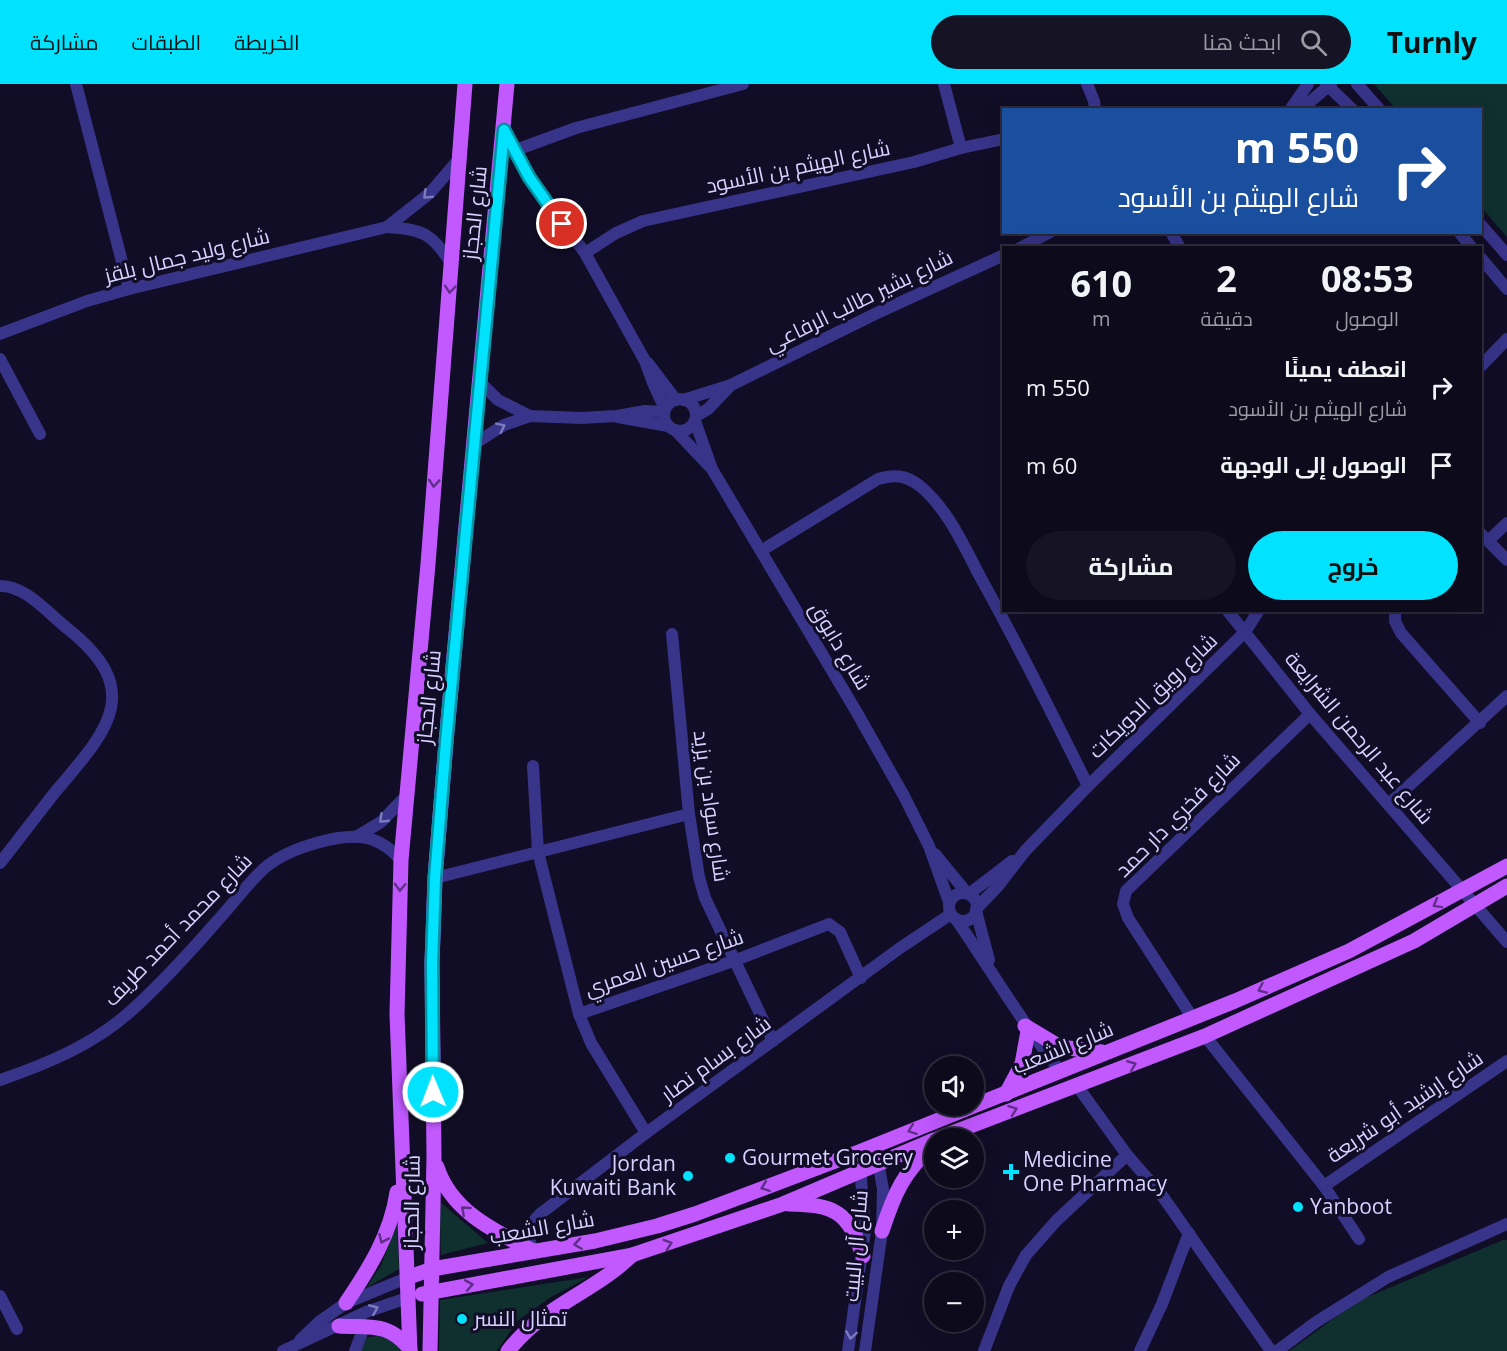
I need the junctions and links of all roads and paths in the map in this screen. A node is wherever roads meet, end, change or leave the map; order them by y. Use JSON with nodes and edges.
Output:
{"nodes":[{"id":1,"x":76,"y":84,"type":"edge"},
{"id":2,"x":465,"y":84,"type":"edge"},
{"id":3,"x":507,"y":84,"type":"edge"},
{"id":4,"x":743,"y":84,"type":"edge"},
{"id":5,"x":944,"y":84,"type":"edge"},
{"id":6,"x":1087,"y":84,"type":"edge"},
{"id":7,"x":1308,"y":84,"type":"edge"},
{"id":8,"x":1357,"y":84,"type":"edge"},
{"id":9,"x":1328,"y":85,"type":"edge"},
{"id":10,"x":1095,"y":108,"type":"edge"},
{"id":11,"x":1291,"y":108,"type":"edge"},
{"id":12,"x":1298,"y":108,"type":"edge"},
{"id":13,"x":1351,"y":108,"type":"edge"},
{"id":14,"x":1378,"y":108,"type":"edge"},
{"id":15,"x":504,"y":130,"type":"junction"},
{"id":16,"x":1002,"y":139,"type":"edge"},
{"id":17,"x":961,"y":148,"type":"junction"},
{"id":18,"x":513,"y":151,"type":"junction"},
{"id":19,"x":461,"y":157,"type":"junction"},
{"id":20,"x":1482,"y":226,"type":"edge"},
{"id":21,"x":387,"y":227,"type":"junction"},
{"id":22,"x":1047,"y":234,"type":"edge"},
{"id":23,"x":1461,"y":234,"type":"edge"},
{"id":24,"x":1027,"y":246,"type":"edge"},
{"id":25,"x":1470,"y":246,"type":"edge"},
{"id":26,"x":585,"y":253,"type":"junction"},
{"id":27,"x":1507,"y":255,"type":"edge"},
{"id":28,"x":1002,"y":256,"type":"edge"},
{"id":29,"x":1482,"y":260,"type":"edge"},
{"id":30,"x":452,"y":265,"type":"junction"},
{"id":31,"x":129,"y":289,"type":"junction"},
{"id":32,"x":1507,"y":289,"type":"edge"},
{"id":33,"x":0,"y":334,"type":"edge"},
{"id":34,"x":1507,"y":339,"type":"edge"},
{"id":35,"x":0,"y":359,"type":"edge"},
{"id":36,"x":645,"y":361,"type":"junction"},
{"id":37,"x":1482,"y":366,"type":"edge"},
{"id":38,"x":480,"y":382,"type":"junction"},
{"id":39,"x":731,"y":385,"type":"junction"},
{"id":40,"x":679,"y":400,"type":"junction"},
{"id":41,"x":665,"y":410,"type":"junction"},
{"id":42,"x":530,"y":416,"type":"junction"},
{"id":43,"x":616,"y":417,"type":"junction"},
{"id":44,"x":696,"y":418,"type":"junction"},
{"id":45,"x":672,"y":429,"type":"junction"},
{"id":46,"x":40,"y":434,"type":"dead end"},
{"id":47,"x":474,"y":444,"type":"junction"},
{"id":48,"x":712,"y":469,"type":"junction"},
{"id":49,"x":1507,"y":523,"type":"edge"},
{"id":50,"x":1485,"y":536,"type":"edge"},
{"id":51,"x":760,"y":550,"type":"junction"},
{"id":52,"x":1507,"y":560,"type":"edge"},
{"id":53,"x":0,"y":586,"type":"edge"},
{"id":54,"x":1229,"y":612,"type":"edge"},
{"id":55,"x":1258,"y":612,"type":"edge"},
{"id":56,"x":1395,"y":612,"type":"edge"},
{"id":57,"x":1245,"y":632,"type":"junction"},
{"id":58,"x":672,"y":634,"type":"dead end"},
{"id":59,"x":1507,"y":696,"type":"edge"},
{"id":60,"x":1310,"y":714,"type":"junction"},
{"id":61,"x":1480,"y":723,"type":"junction"},
{"id":62,"x":533,"y":766,"type":"dead end"},
{"id":63,"x":1088,"y":786,"type":"junction"},
{"id":64,"x":406,"y":795,"type":"junction"},
{"id":65,"x":1389,"y":804,"type":"junction"},
{"id":66,"x":689,"y":814,"type":"junction"},
{"id":67,"x":356,"y":837,"type":"junction"},
{"id":68,"x":929,"y":846,"type":"junction"},
{"id":69,"x":1025,"y":851,"type":"junction"},
{"id":70,"x":538,"y":852,"type":"junction"},
{"id":71,"x":401,"y":860,"type":"junction"},
{"id":72,"x":0,"y":863,"type":"edge"},
{"id":73,"x":1507,"y":866,"type":"edge"},
{"id":74,"x":435,"y":878,"type":"junction"},
{"id":75,"x":1507,"y":886,"type":"edge"},
{"id":76,"x":1463,"y":889,"type":"junction"},
{"id":77,"x":968,"y":894,"type":"junction"},
{"id":78,"x":1476,"y":905,"type":"junction"},
{"id":79,"x":976,"y":910,"type":"junction"},
{"id":80,"x":952,"y":912,"type":"junction"},
{"id":81,"x":1507,"y":942,"type":"edge"},
{"id":82,"x":736,"y":960,"type":"junction"},
{"id":83,"x":991,"y":970,"type":"junction"},
{"id":84,"x":861,"y":978,"type":"junction"},
{"id":85,"x":579,"y":1014,"type":"junction"},
{"id":86,"x":1192,"y":1017,"type":"junction"},
{"id":87,"x":1027,"y":1029,"type":"junction"},
{"id":88,"x":1205,"y":1036,"type":"junction"},
{"id":89,"x":773,"y":1041,"type":"junction"},
{"id":90,"x":1108,"y":1052,"type":"junction"},
{"id":91,"x":1507,"y":1061,"type":"edge"},
{"id":92,"x":1060,"y":1071,"type":"junction"},
{"id":93,"x":0,"y":1080,"type":"edge"},
{"id":94,"x":1078,"y":1086,"type":"junction"},
{"id":95,"x":1006,"y":1094,"type":"junction"},
{"id":96,"x":968,"y":1128,"type":"edge"},
{"id":97,"x":646,"y":1133,"type":"junction"},
{"id":98,"x":875,"y":1145,"type":"junction"},
{"id":99,"x":924,"y":1146,"type":"edge"},
{"id":100,"x":859,"y":1152,"type":"junction"},
{"id":101,"x":924,"y":1155,"type":"edge"},
{"id":102,"x":1127,"y":1155,"type":"junction"},
{"id":103,"x":434,"y":1157,"type":"junction"},
{"id":104,"x":401,"y":1162,"type":"junction"},
{"id":105,"x":879,"y":1165,"type":"junction"},
{"id":106,"x":862,"y":1172,"type":"junction"},
{"id":107,"x":1324,"y":1186,"type":"junction"},
{"id":108,"x":783,"y":1204,"type":"junction"},
{"id":109,"x":1507,"y":1224,"type":"edge"},
{"id":110,"x":882,"y":1231,"type":"junction"},
{"id":111,"x":1189,"y":1233,"type":"junction"},
{"id":112,"x":1359,"y":1239,"type":"dead end"},
{"id":113,"x":533,"y":1251,"type":"junction"},
{"id":114,"x":633,"y":1255,"type":"junction"},
{"id":115,"x":863,"y":1256,"type":"junction"},
{"id":116,"x":432,"y":1269,"type":"junction"},
{"id":117,"x":409,"y":1277,"type":"junction"},
{"id":118,"x":430,"y":1291,"type":"junction"},
{"id":119,"x":0,"y":1296,"type":"edge"},
{"id":120,"x":410,"y":1297,"type":"junction"},
{"id":121,"x":346,"y":1303,"type":"junction"},
{"id":122,"x":339,"y":1326,"type":"junction"},
{"id":123,"x":364,"y":1327,"type":"junction"},
{"id":124,"x":17,"y":1329,"type":"dead end"},
{"id":125,"x":297,"y":1343,"type":"junction"},
{"id":126,"x":410,"y":1350,"type":"edge"},
{"id":127,"x":283,"y":1351,"type":"edge"},
{"id":128,"x":355,"y":1351,"type":"edge"},
{"id":129,"x":430,"y":1351,"type":"edge"},
{"id":130,"x":508,"y":1351,"type":"edge"},
{"id":131,"x":848,"y":1351,"type":"edge"},
{"id":132,"x":865,"y":1351,"type":"edge"},
{"id":133,"x":984,"y":1351,"type":"edge"},
{"id":134,"x":1140,"y":1351,"type":"edge"},
{"id":135,"x":1271,"y":1351,"type":"edge"},
{"id":136,"x":1277,"y":1351,"type":"edge"}],
"edges":[{"from":1,"to":31,"type":"street"},
{"from":2,"to":19,"type":"main road","name":"شارع الحجاز"},
{"from":3,"to":15,"type":"main road","name":"شارع الحجاز"},
{"from":4,"to":18,"type":"street"},
{"from":5,"to":17,"type":"street"},
{"from":6,"to":10,"type":"street"},
{"from":7,"to":11,"type":"street"},
{"from":8,"to":14,"type":"street"},
{"from":9,"to":12,"type":"street"},
{"from":9,"to":13,"type":"street"},
{"from":15,"to":18,"type":"street"},
{"from":15,"to":38,"type":"main road","name":"شارع الحجاز"},
{"from":16,"to":17,"type":"street","name":"شارع الهيثم بن الأسود"},
{"from":17,"to":26,"type":"street","name":"شارع الهيثم بن الأسود"},
{"from":18,"to":26,"type":"street"},
{"from":19,"to":21,"type":"street","name":"شارع وليد جمال بلقز","one_way":true},
{"from":19,"to":30,"type":"main road","name":"شارع الحجاز"},
{"from":20,"to":27,"type":"street"},
{"from":21,"to":30,"type":"street","name":"شارع وليد جمال بلقز"},
{"from":21,"to":31,"type":"street","name":"شارع وليد جمال بلقز"},
{"from":22,"to":24,"type":"street"},
{"from":23,"to":25,"type":"street"},
{"from":26,"to":36,"type":"street"},
{"from":28,"to":39,"type":"street","name":"شارع بشير طالب الرفاعي"},
{"from":29,"to":32,"type":"street"},
{"from":30,"to":64,"type":"main road","name":"شارع الحجاز","one_way":true},
{"from":31,"to":33,"type":"street","name":"شارع وليد جمال بلقز"},
{"from":34,"to":37,"type":"street"},
{"from":35,"to":46,"type":"street"},
{"from":36,"to":40,"type":"street"},
{"from":36,"to":41,"type":"street"},
{"from":38,"to":42,"type":"street"},
{"from":38,"to":47,"type":"main road","name":"شارع الحجاز"},
{"from":39,"to":40,"type":"street","name":"شارع بشير طالب الرفاعي"},
{"from":39,"to":44,"type":"street","name":"شارع بشير طالب الرفاعي"},
{"from":40,"to":41,"type":"street"},
{"from":40,"to":44,"type":"street"},
{"from":41,"to":43,"type":"street"},
{"from":41,"to":45,"type":"street"},
{"from":42,"to":43,"type":"street"},
{"from":47,"to":42,"type":"street","one_way":true},
{"from":43,"to":45,"type":"street"},
{"from":44,"to":45,"type":"street"},
{"from":44,"to":48,"type":"street","name":"شارع دابوق"},
{"from":45,"to":48,"type":"street","name":"شارع دابوق"},
{"from":47,"to":74,"type":"main road","name":"شارع الحجاز"},
{"from":48,"to":51,"type":"street","name":"شارع دابوق"},
{"from":49,"to":50,"type":"street"},
{"from":50,"to":52,"type":"street"},
{"from":51,"to":63,"type":"street","name":"شارع رويق الدويكات"},
{"from":51,"to":68,"type":"street","name":"شارع دابوق"},
{"from":53,"to":72,"type":"street"},
{"from":54,"to":57,"type":"street","name":"شارع عبد الرحمن الشرايعة"},
{"from":55,"to":57,"type":"street","name":"شارع رويق الدويكات"},
{"from":56,"to":61,"type":"street"},
{"from":57,"to":60,"type":"street","name":"شارع عبد الرحمن الشرايعة"},
{"from":57,"to":63,"type":"street","name":"شارع رويق الدويكات"},
{"from":58,"to":66,"type":"street","name":"شارع سواد بن يزيد"},
{"from":59,"to":61,"type":"street"},
{"from":60,"to":65,"type":"street","name":"شارع عبد الرحمن الشرايعة"},
{"from":60,"to":86,"type":"street","name":"شارع فخري دار حمد"},
{"from":61,"to":65,"type":"street"},
{"from":62,"to":70,"type":"street"},
{"from":63,"to":69,"type":"street","name":"شارع رويق الدويكات"},
{"from":64,"to":67,"type":"street","name":"شارع محمد أحمد طريف","one_way":true},
{"from":64,"to":71,"type":"main road","name":"شارع الحجاز"},
{"from":65,"to":76,"type":"street","name":"شارع عبد الرحمن الشرايعة"},
{"from":66,"to":70,"type":"street"},
{"from":66,"to":82,"type":"street","name":"شارع سواد بن يزيد"},
{"from":67,"to":71,"type":"street"},
{"from":67,"to":93,"type":"street","name":"شارع محمد أحمد طريف"},
{"from":68,"to":77,"type":"street","name":"شارع دابوق"},
{"from":68,"to":80,"type":"street","name":"شارع دابوق"},
{"from":69,"to":77,"type":"street","name":"شارع رويق الدويكات"},
{"from":69,"to":79,"type":"street","name":"شارع رويق الدويكات"},
{"from":70,"to":74,"type":"street"},
{"from":70,"to":85,"type":"street"},
{"from":71,"to":104,"type":"main road","name":"شارع الحجاز","one_way":true},
{"from":73,"to":76,"type":"main road","name":"شارع الشعب"},
{"from":74,"to":103,"type":"main road","name":"شارع الحجاز"},
{"from":75,"to":78,"type":"main road","name":"شارع الشعب"},
{"from":76,"to":78,"type":"street","name":"شارع عبد الرحمن الشرايعة"},
{"from":76,"to":86,"type":"main road","name":"شارع الشعب","one_way":true},
{"from":77,"to":79,"type":"street"},
{"from":77,"to":80,"type":"street"},
{"from":78,"to":81,"type":"street","name":"شارع عبد الرحمن الشرايعة"},
{"from":78,"to":88,"type":"main road","name":"شارع الشعب"},
{"from":79,"to":80,"type":"street"},
{"from":79,"to":83,"type":"street","name":"شارع دابوق"},
{"from":80,"to":83,"type":"street","name":"شارع دابوق"},
{"from":80,"to":84,"type":"street","name":"شارع بسام نصار"},
{"from":82,"to":84,"type":"street","name":"شارع حسين العمري"},
{"from":82,"to":85,"type":"street","name":"شارع حسين العمري"},
{"from":82,"to":89,"type":"street","name":"شارع سواد بن يزيد"},
{"from":83,"to":87,"type":"street","name":"شارع دابوق"},
{"from":84,"to":89,"type":"street","name":"شارع بسام نصار"},
{"from":85,"to":97,"type":"street","name":"شارع حسين العمري"},
{"from":86,"to":90,"type":"main road","name":"شارع الشعب"},
{"from":87,"to":90,"type":"main road"},
{"from":87,"to":92,"type":"street","name":"شارع دابوق"},
{"from":87,"to":95,"type":"main road"},
{"from":94,"to":88,"type":"main road","name":"شارع الشعب","one_way":true},
{"from":88,"to":107,"type":"street"},
{"from":89,"to":97,"type":"street","name":"شارع بسام نصار"},
{"from":90,"to":92,"type":"main road","name":"شارع الشعب"},
{"from":91,"to":107,"type":"street","name":"شارع إرشيد أبو شريعة"},
{"from":92,"to":95,"type":"main road","name":"شارع الشعب"},
{"from":96,"to":94,"type":"main road","name":"شارع الشعب","one_way":true},
{"from":94,"to":102,"type":"street"},
{"from":95,"to":98,"type":"main road","name":"شارع الشعب","one_way":true},
{"from":97,"to":113,"type":"street","name":"شارع بسام نصار"},
{"from":98,"to":100,"type":"main road","name":"شارع الشعب"},
{"from":98,"to":105,"type":"street","name":"شارع آل البيت"},
{"from":99,"to":105,"type":"main road","name":"شارع الشعب"},
{"from":100,"to":106,"type":"street","name":"شارع آل البيت"},
{"from":100,"to":113,"type":"main road","name":"شارع الشعب","one_way":true},
{"from":101,"to":110,"type":"main road"},
{"from":102,"to":111,"type":"street"},
{"from":102,"to":133,"type":"street"},
{"from":113,"to":103,"type":"main road","one_way":true},
{"from":103,"to":116,"type":"main road","name":"شارع الحجاز"},
{"from":104,"to":117,"type":"main road","name":"شارع الحجاز"},
{"from":104,"to":121,"type":"main road","one_way":true},
{"from":105,"to":106,"type":"main road","name":"شارع الشعب"},
{"from":105,"to":110,"type":"street","name":"شارع آل البيت"},
{"from":106,"to":108,"type":"main road","name":"شارع الشعب"},
{"from":106,"to":115,"type":"street","name":"شارع آل البيت"},
{"from":107,"to":112,"type":"street"},
{"from":114,"to":108,"type":"main road","name":"شارع الشعب","one_way":true},
{"from":108,"to":115,"type":"main road"},
{"from":109,"to":136,"type":"street"},
{"from":110,"to":132,"type":"street","name":"شارع آل البيت"},
{"from":111,"to":134,"type":"street"},
{"from":111,"to":135,"type":"street"},
{"from":113,"to":116,"type":"main road","name":"شارع الشعب"},
{"from":118,"to":114,"type":"main road","name":"شارع الشعب","one_way":true},
{"from":114,"to":130,"type":"main road"},
{"from":115,"to":131,"type":"street","name":"شارع آل البيت","one_way":true},
{"from":116,"to":117,"type":"main road","name":"شارع الشعب"},
{"from":116,"to":118,"type":"main road","name":"شارع الحجاز"},
{"from":117,"to":120,"type":"main road","name":"شارع الحجاز"},
{"from":117,"to":121,"type":"street"},
{"from":118,"to":120,"type":"main road","name":"شارع الشعب"},
{"from":118,"to":129,"type":"main road","name":"شارع الحجاز"},
{"from":119,"to":124,"type":"street"},
{"from":122,"to":120,"type":"street","one_way":true},
{"from":120,"to":126,"type":"main road","name":"شارع الحجاز"},
{"from":121,"to":125,"type":"street"},
{"from":122,"to":123,"type":"main road"},
{"from":122,"to":125,"type":"street"},
{"from":123,"to":126,"type":"main road"},
{"from":123,"to":128,"type":"street"},
{"from":125,"to":127,"type":"street"}]}
